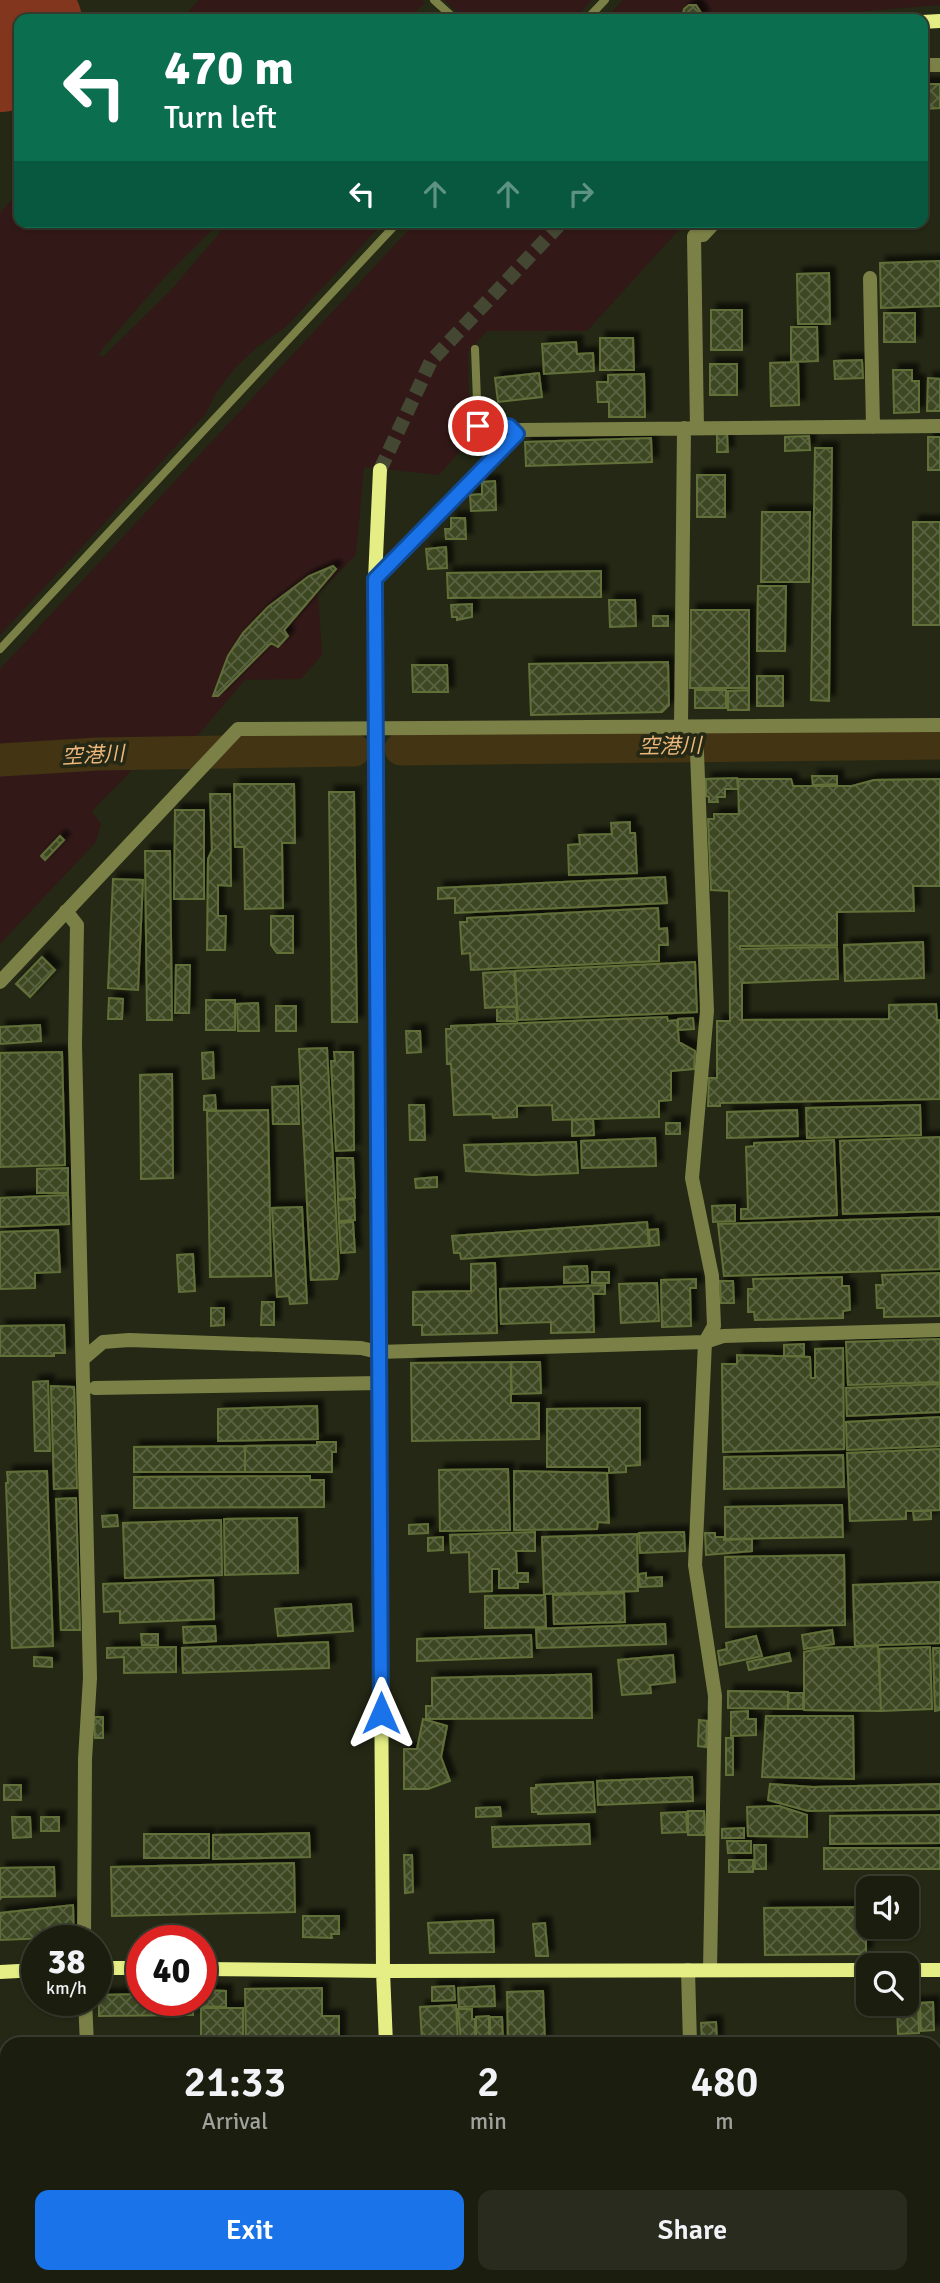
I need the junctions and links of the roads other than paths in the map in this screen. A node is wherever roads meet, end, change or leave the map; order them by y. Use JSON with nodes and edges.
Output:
{"nodes":[{"id":1,"x":434,"y":0,"type":"edge"},
{"id":2,"x":605,"y":0,"type":"edge"},
{"id":3,"x":449,"y":14,"type":"edge"},
{"id":4,"x":592,"y":14,"type":"edge"},
{"id":5,"x":392,"y":228,"type":"edge"},
{"id":6,"x":708,"y":228,"type":"edge"},
{"id":7,"x":870,"y":278,"type":"dead end"},
{"id":8,"x":475,"y":349,"type":"dead end"},
{"id":9,"x":940,"y":426,"type":"edge"},
{"id":10,"x":873,"y":427,"type":"junction"},
{"id":11,"x":690,"y":428,"type":"junction"},
{"id":12,"x":517,"y":434,"type":"junction"},
{"id":13,"x":380,"y":470,"type":"tunnel mouth"},
{"id":14,"x":375,"y":579,"type":"junction"},
{"id":15,"x":0,"y":649,"type":"edge"},
{"id":16,"x":940,"y":725,"type":"edge"},
{"id":17,"x":374,"y":729,"type":"junction"},
{"id":18,"x":691,"y":730,"type":"junction"},
{"id":19,"x":66,"y":911,"type":"junction"},
{"id":20,"x":0,"y":982,"type":"edge"},
{"id":21,"x":940,"y":1330,"type":"edge"},
{"id":22,"x":705,"y":1342,"type":"junction"},
{"id":23,"x":379,"y":1352,"type":"junction"},
{"id":24,"x":83,"y":1359,"type":"junction"},
{"id":25,"x":379,"y":1383,"type":"junction"},
{"id":26,"x":95,"y":1388,"type":"dead end"},
{"id":27,"x":84,"y":1925,"type":"edge"},
{"id":28,"x":217,"y":1969,"type":"edge"},
{"id":29,"x":688,"y":1970,"type":"junction"},
{"id":30,"x":710,"y":1970,"type":"junction"},
{"id":31,"x":856,"y":1970,"type":"edge"},
{"id":32,"x":919,"y":1970,"type":"edge"},
{"id":33,"x":940,"y":1970,"type":"edge"},
{"id":34,"x":21,"y":1971,"type":"edge"},
{"id":35,"x":383,"y":1971,"type":"junction"},
{"id":36,"x":0,"y":1972,"type":"edge"},
{"id":37,"x":86,"y":2016,"type":"edge"},
{"id":38,"x":87,"y":2037,"type":"edge"},
{"id":39,"x":386,"y":2037,"type":"edge"},
{"id":40,"x":690,"y":2037,"type":"edge"}],
"edges":[{"from":1,"to":3,"type":"lane"},
{"from":2,"to":4,"type":"lane"},
{"from":5,"to":15,"type":"lane"},
{"from":6,"to":11,"type":"street"},
{"from":7,"to":10,"type":"street"},
{"from":8,"to":12,"type":"lane"},
{"from":9,"to":10,"type":"street"},
{"from":10,"to":11,"type":"street"},
{"from":11,"to":12,"type":"street"},
{"from":11,"to":18,"type":"street"},
{"from":12,"to":14,"type":"street"},
{"from":13,"to":14,"type":"street"},
{"from":14,"to":17,"type":"street"},
{"from":16,"to":18,"type":"street"},
{"from":17,"to":18,"type":"street"},
{"from":17,"to":19,"type":"street"},
{"from":17,"to":23,"type":"street"},
{"from":18,"to":22,"type":"street"},
{"from":19,"to":20,"type":"street"},
{"from":19,"to":24,"type":"street"},
{"from":21,"to":22,"type":"street"},
{"from":22,"to":23,"type":"street"},
{"from":22,"to":30,"type":"street"},
{"from":23,"to":24,"type":"street"},
{"from":23,"to":25,"type":"street"},
{"from":24,"to":27,"type":"street"},
{"from":25,"to":26,"type":"street"},
{"from":25,"to":35,"type":"street"},
{"from":28,"to":35,"type":"street"},
{"from":29,"to":30,"type":"street"},
{"from":29,"to":35,"type":"street"},
{"from":29,"to":40,"type":"street"},
{"from":30,"to":31,"type":"street"},
{"from":32,"to":33,"type":"street"},
{"from":34,"to":36,"type":"street"},
{"from":35,"to":39,"type":"street"},
{"from":37,"to":38,"type":"street"}]}
